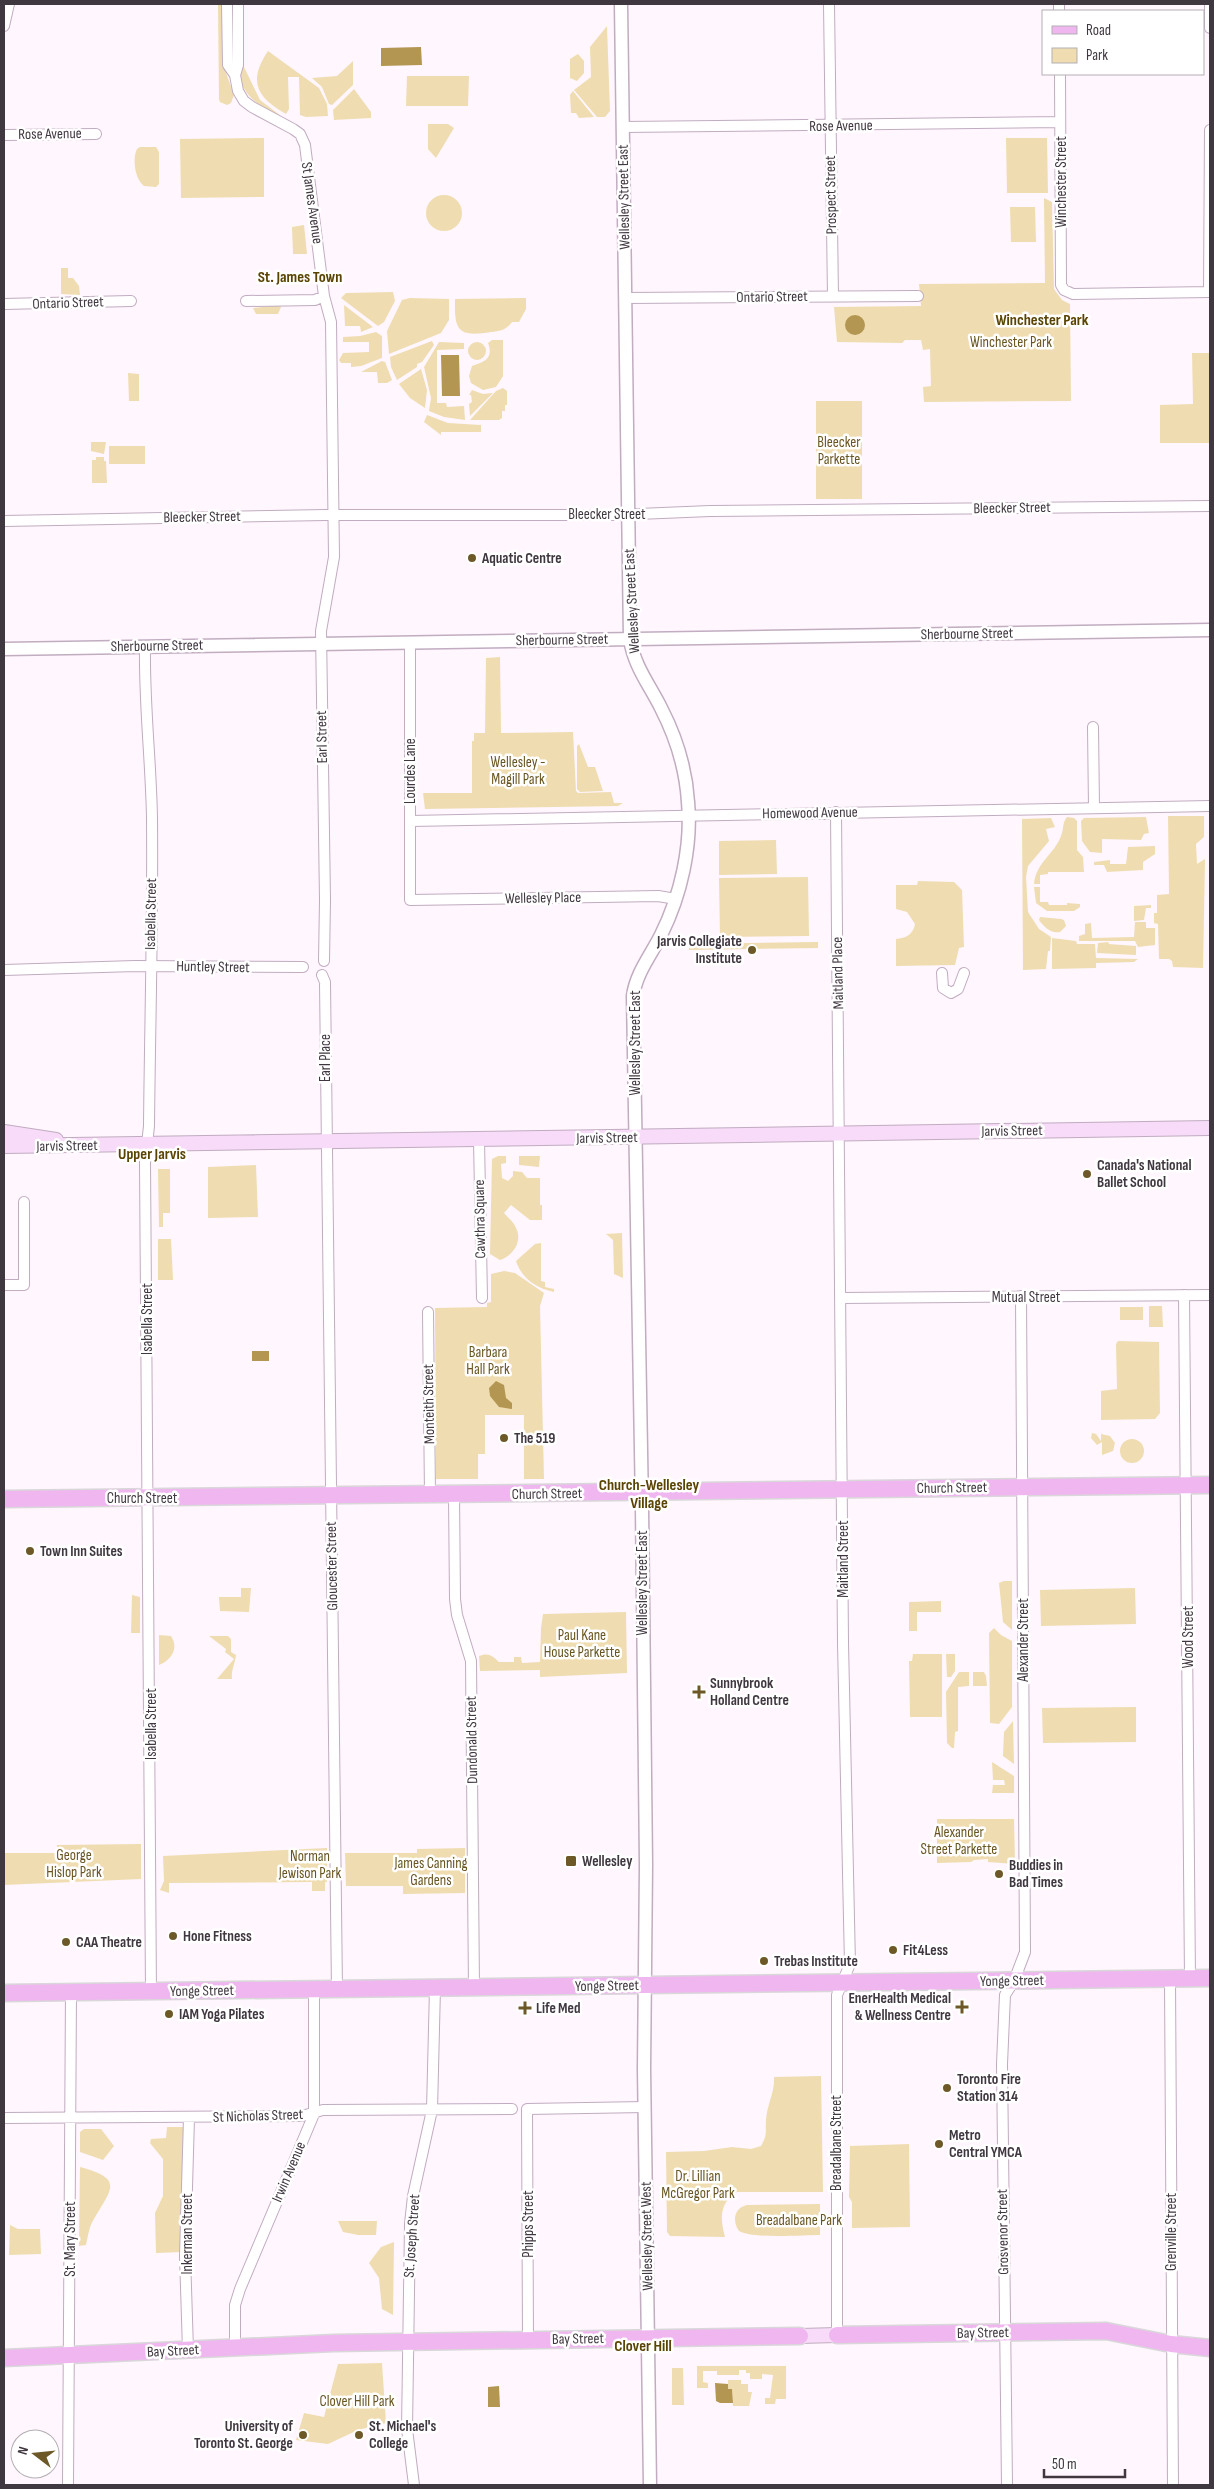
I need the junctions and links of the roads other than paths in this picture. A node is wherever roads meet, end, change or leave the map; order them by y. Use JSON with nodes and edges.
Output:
{"nodes":[{"id":1,"x":9,"y":4,"type":"edge"},
{"id":2,"x":227,"y":4,"type":"edge"},
{"id":3,"x":238,"y":4,"type":"edge"},
{"id":4,"x":621,"y":4,"type":"edge"},
{"id":5,"x":829,"y":4,"type":"edge"},
{"id":6,"x":1210,"y":4,"type":"edge"},
{"id":7,"x":4,"y":26,"type":"edge"},
{"id":8,"x":1210,"y":28,"type":"edge"},
{"id":9,"x":1060,"y":75,"type":"edge"},
{"id":10,"x":235,"y":76,"type":"junction"},
{"id":11,"x":1060,"y":122,"type":"junction"},
{"id":12,"x":830,"y":126,"type":"junction"},
{"id":13,"x":623,"y":127,"type":"junction"},
{"id":14,"x":1210,"y":130,"type":"edge"},
{"id":15,"x":96,"y":134,"type":"dead end"},
{"id":16,"x":4,"y":135,"type":"edge"},
{"id":17,"x":1210,"y":292,"type":"edge"},
{"id":18,"x":324,"y":296,"type":"junction"},
{"id":19,"x":918,"y":296,"type":"dead end"},
{"id":20,"x":833,"y":297,"type":"junction"},
{"id":21,"x":625,"y":298,"type":"junction"},
{"id":22,"x":132,"y":301,"type":"dead end"},
{"id":23,"x":246,"y":301,"type":"dead end"},
{"id":24,"x":4,"y":304,"type":"edge"},
{"id":25,"x":1210,"y":506,"type":"edge"},
{"id":26,"x":629,"y":514,"type":"junction"},
{"id":27,"x":335,"y":515,"type":"junction"},
{"id":28,"x":4,"y":521,"type":"edge"},
{"id":29,"x":1210,"y":630,"type":"edge"},
{"id":30,"x":630,"y":639,"type":"junction"},
{"id":31,"x":410,"y":643,"type":"junction"},
{"id":32,"x":321,"y":644,"type":"junction"},
{"id":33,"x":145,"y":647,"type":"junction"},
{"id":34,"x":4,"y":649,"type":"edge"},
{"id":35,"x":1094,"y":727,"type":"dead end"},
{"id":36,"x":1210,"y":806,"type":"edge"},
{"id":37,"x":1094,"y":808,"type":"junction"},
{"id":38,"x":836,"y":812,"type":"junction"},
{"id":39,"x":689,"y":814,"type":"junction"},
{"id":40,"x":410,"y":821,"type":"junction"},
{"id":41,"x":676,"y":898,"type":"junction"},
{"id":42,"x":410,"y":900,"type":"joint"},
{"id":43,"x":324,"y":961,"type":"dead end"},
{"id":44,"x":150,"y":966,"type":"junction"},
{"id":45,"x":303,"y":967,"type":"dead end"},
{"id":46,"x":4,"y":970,"type":"edge"},
{"id":47,"x":942,"y":973,"type":"dead end"},
{"id":48,"x":964,"y":973,"type":"dead end"},
{"id":49,"x":322,"y":975,"type":"dead end"},
{"id":50,"x":1210,"y":1128,"type":"edge"},
{"id":51,"x":4,"y":1132,"type":"edge"},
{"id":52,"x":839,"y":1134,"type":"junction"},
{"id":53,"x":635,"y":1137,"type":"junction"},
{"id":54,"x":479,"y":1140,"type":"junction"},
{"id":55,"x":326,"y":1142,"type":"junction"},
{"id":56,"x":89,"y":1145,"type":"junction"},
{"id":57,"x":147,"y":1145,"type":"junction"},
{"id":58,"x":4,"y":1146,"type":"edge"},
{"id":59,"x":24,"y":1202,"type":"dead end"},
{"id":60,"x":4,"y":1285,"type":"edge"},
{"id":61,"x":1184,"y":1295,"type":"junction"},
{"id":62,"x":1210,"y":1295,"type":"edge"},
{"id":63,"x":1022,"y":1296,"type":"junction"},
{"id":64,"x":482,"y":1298,"type":"dead end"},
{"id":65,"x":841,"y":1298,"type":"junction"},
{"id":66,"x":428,"y":1312,"type":"dead end"},
{"id":67,"x":1186,"y":1485,"type":"junction"},
{"id":68,"x":1210,"y":1485,"type":"edge"},
{"id":69,"x":1022,"y":1487,"type":"junction"},
{"id":70,"x":843,"y":1490,"type":"junction"},
{"id":71,"x":641,"y":1492,"type":"junction"},
{"id":72,"x":454,"y":1495,"type":"junction"},
{"id":73,"x":332,"y":1496,"type":"junction"},
{"id":74,"x":430,"y":1496,"type":"junction"},
{"id":75,"x":149,"y":1498,"type":"junction"},
{"id":76,"x":4,"y":1500,"type":"edge"},
{"id":77,"x":1210,"y":1978,"type":"edge"},
{"id":78,"x":1170,"y":1979,"type":"junction"},
{"id":79,"x":1190,"y":1979,"type":"junction"},
{"id":80,"x":1014,"y":1981,"type":"junction"},
{"id":81,"x":844,"y":1983,"type":"junction"},
{"id":82,"x":645,"y":1986,"type":"junction"},
{"id":83,"x":435,"y":1988,"type":"junction"},
{"id":84,"x":474,"y":1988,"type":"junction"},
{"id":85,"x":314,"y":1990,"type":"junction"},
{"id":86,"x":337,"y":1990,"type":"junction"},
{"id":87,"x":71,"y":1992,"type":"junction"},
{"id":88,"x":151,"y":1992,"type":"junction"},
{"id":89,"x":4,"y":1994,"type":"edge"},
{"id":90,"x":645,"y":2107,"type":"junction"},
{"id":91,"x":512,"y":2109,"type":"dead end"},
{"id":92,"x":432,"y":2110,"type":"junction"},
{"id":93,"x":314,"y":2114,"type":"junction"},
{"id":94,"x":4,"y":2118,"type":"edge"},
{"id":95,"x":70,"y":2118,"type":"junction"},
{"id":96,"x":189,"y":2118,"type":"junction"},
{"id":97,"x":1004,"y":2333,"type":"junction"},
{"id":98,"x":837,"y":2335,"type":"junction"},
{"id":99,"x":800,"y":2336,"type":"joint"},
{"id":100,"x":648,"y":2338,"type":"junction"},
{"id":101,"x":528,"y":2340,"type":"junction"},
{"id":102,"x":408,"y":2342,"type":"junction"},
{"id":103,"x":1172,"y":2344,"type":"junction"},
{"id":104,"x":234,"y":2348,"type":"junction"},
{"id":105,"x":1210,"y":2348,"type":"edge"},
{"id":106,"x":188,"y":2350,"type":"junction"},
{"id":107,"x":69,"y":2355,"type":"junction"},
{"id":108,"x":4,"y":2358,"type":"edge"},
{"id":109,"x":68,"y":2485,"type":"edge"},
{"id":110,"x":414,"y":2485,"type":"edge"},
{"id":111,"x":650,"y":2485,"type":"edge"},
{"id":112,"x":1006,"y":2485,"type":"edge"},
{"id":113,"x":1173,"y":2485,"type":"edge"}],
"edges":[{"from":1,"to":7,"type":"street"},
{"from":2,"to":10,"type":"street","name":"St James Avenue"},
{"from":3,"to":10,"type":"street","name":"St James Avenue"},
{"from":4,"to":13,"type":"street","name":"Wellesley Street East"},
{"from":5,"to":12,"type":"street","name":"Prospect Street"},
{"from":6,"to":8,"type":"street"},
{"from":9,"to":11,"type":"street","name":"Winchester Street"},
{"from":10,"to":18,"type":"street","name":"St James Avenue"},
{"from":11,"to":12,"type":"street","name":"Rose Avenue"},
{"from":11,"to":17,"type":"street","name":"Winchester Street"},
{"from":12,"to":13,"type":"street","name":"Rose Avenue"},
{"from":12,"to":20,"type":"street","name":"Prospect Street"},
{"from":13,"to":21,"type":"street","name":"Wellesley Street East"},
{"from":14,"to":17,"type":"street"},
{"from":15,"to":16,"type":"street","name":"Rose Avenue"},
{"from":18,"to":23,"type":"street"},
{"from":18,"to":27,"type":"street","name":"St James Avenue"},
{"from":19,"to":20,"type":"street","name":"Ontario Street"},
{"from":20,"to":21,"type":"street","name":"Ontario Street"},
{"from":21,"to":26,"type":"street","name":"Wellesley Street East"},
{"from":22,"to":24,"type":"street","name":"Ontario Street"},
{"from":25,"to":26,"type":"street","name":"Bleecker Street"},
{"from":26,"to":27,"type":"street","name":"Bleecker Street"},
{"from":26,"to":30,"type":"street","name":"Wellesley Street East"},
{"from":27,"to":28,"type":"street","name":"Bleecker Street"},
{"from":27,"to":32,"type":"street","name":"Earl Street"},
{"from":29,"to":30,"type":"street","name":"Sherbourne Street"},
{"from":30,"to":31,"type":"street","name":"Sherbourne Street"},
{"from":30,"to":39,"type":"street","name":"Wellesley Street East"},
{"from":31,"to":32,"type":"street","name":"Sherbourne Street"},
{"from":31,"to":40,"type":"street","name":"Lourdes Lane"},
{"from":32,"to":33,"type":"street","name":"Sherbourne Street"},
{"from":32,"to":43,"type":"street","name":"Earl Street"},
{"from":33,"to":34,"type":"street","name":"Sherbourne Street"},
{"from":33,"to":44,"type":"street","name":"Isabella Street"},
{"from":35,"to":37,"type":"street"},
{"from":36,"to":37,"type":"street","name":"Homewood Avenue"},
{"from":37,"to":38,"type":"street","name":"Homewood Avenue"},
{"from":38,"to":39,"type":"street","name":"Homewood Avenue"},
{"from":38,"to":52,"type":"street","name":"Maitland Place"},
{"from":39,"to":40,"type":"street","name":"Homewood Avenue"},
{"from":39,"to":41,"type":"street","name":"Wellesley Street East"},
{"from":40,"to":42,"type":"street","name":"Lourdes Lane"},
{"from":41,"to":42,"type":"street","name":"Wellesley Place"},
{"from":41,"to":53,"type":"street","name":"Wellesley Street East"},
{"from":44,"to":45,"type":"street","name":"Huntley Street"},
{"from":44,"to":46,"type":"street","name":"Huntley Street"},
{"from":44,"to":57,"type":"street","name":"Isabella Street"},
{"from":47,"to":48,"type":"street"},
{"from":49,"to":55,"type":"street","name":"Earl Place"},
{"from":50,"to":52,"type":"main road","name":"Jarvis Street"},
{"from":51,"to":56,"type":"main road"},
{"from":52,"to":53,"type":"main road","name":"Jarvis Street"},
{"from":52,"to":65,"type":"street","name":"Maitland Street"},
{"from":53,"to":54,"type":"main road","name":"Jarvis Street"},
{"from":53,"to":71,"type":"street","name":"Wellesley Street East"},
{"from":54,"to":55,"type":"main road","name":"Jarvis Street"},
{"from":54,"to":64,"type":"street","name":"Cawthra Square"},
{"from":55,"to":57,"type":"main road","name":"Jarvis Street"},
{"from":55,"to":73,"type":"street","name":"Gloucester Street"},
{"from":56,"to":57,"type":"main road","name":"Jarvis Street"},
{"from":56,"to":58,"type":"main road","name":"Jarvis Street"},
{"from":57,"to":75,"type":"street","name":"Isabella Street"},
{"from":59,"to":60,"type":"street"},
{"from":61,"to":62,"type":"street","name":"Mutual Street"},
{"from":61,"to":63,"type":"street","name":"Mutual Street"},
{"from":61,"to":67,"type":"street","name":"Wood Street"},
{"from":63,"to":65,"type":"street","name":"Mutual Street"},
{"from":63,"to":69,"type":"street","name":"Alexander Street"},
{"from":65,"to":70,"type":"street","name":"Maitland Street"},
{"from":66,"to":74,"type":"street","name":"Monteith Street"},
{"from":67,"to":68,"type":"main road","name":"Church Street"},
{"from":67,"to":69,"type":"main road","name":"Church Street"},
{"from":67,"to":79,"type":"street","name":"Wood Street"},
{"from":69,"to":70,"type":"main road","name":"Church Street"},
{"from":69,"to":80,"type":"street","name":"Alexander Street"},
{"from":70,"to":71,"type":"main road","name":"Church Street"},
{"from":70,"to":81,"type":"street","name":"Maitland Street"},
{"from":71,"to":72,"type":"main road","name":"Church Street"},
{"from":71,"to":82,"type":"street","name":"Wellesley Street East"},
{"from":72,"to":74,"type":"main road","name":"Church Street"},
{"from":72,"to":84,"type":"street","name":"Dundonald Street"},
{"from":73,"to":74,"type":"main road","name":"Church Street"},
{"from":73,"to":75,"type":"main road","name":"Church Street"},
{"from":73,"to":86,"type":"street","name":"Gloucester Street"},
{"from":75,"to":76,"type":"main road","name":"Church Street"},
{"from":75,"to":88,"type":"street","name":"Isabella Street"},
{"from":77,"to":79,"type":"main road","name":"Yonge Street"},
{"from":78,"to":79,"type":"main road","name":"Yonge Street"},
{"from":78,"to":80,"type":"main road","name":"Yonge Street"},
{"from":78,"to":103,"type":"street","name":"Grenville Street"},
{"from":80,"to":81,"type":"main road","name":"Yonge Street"},
{"from":80,"to":97,"type":"street","name":"Grosvenor Street"},
{"from":81,"to":82,"type":"main road","name":"Yonge Street"},
{"from":81,"to":98,"type":"street","name":"Breadalbane Street"},
{"from":82,"to":84,"type":"main road","name":"Yonge Street"},
{"from":82,"to":90,"type":"street","name":"Wellesley Street West"},
{"from":83,"to":84,"type":"main road","name":"Yonge Street"},
{"from":83,"to":86,"type":"main road","name":"Yonge Street"},
{"from":83,"to":92,"type":"street","name":"St. Joseph Street"},
{"from":85,"to":86,"type":"main road","name":"Yonge Street"},
{"from":85,"to":88,"type":"main road","name":"Yonge Street"},
{"from":85,"to":93,"type":"street","name":"Irwin Avenue"},
{"from":87,"to":88,"type":"main road","name":"Yonge Street"},
{"from":87,"to":89,"type":"main road","name":"Yonge Street"},
{"from":87,"to":95,"type":"street","name":"St. Mary Street"},
{"from":90,"to":100,"type":"street","name":"Wellesley Street West"},
{"from":90,"to":101,"type":"street","name":"Phipps Street"},
{"from":91,"to":92,"type":"street","name":"St Nicholas Street"},
{"from":92,"to":93,"type":"street","name":"St Nicholas Street"},
{"from":92,"to":102,"type":"street","name":"St. Joseph Street"},
{"from":93,"to":96,"type":"street","name":"St Nicholas Street"},
{"from":93,"to":104,"type":"street","name":"Irwin Avenue"},
{"from":94,"to":95,"type":"street","name":"St Nicholas Street"},
{"from":95,"to":96,"type":"street","name":"St Nicholas Street"},
{"from":95,"to":107,"type":"street","name":"St. Mary Street"},
{"from":96,"to":106,"type":"street","name":"Inkerman Street"},
{"from":97,"to":98,"type":"main road","name":"Bay Street"},
{"from":97,"to":103,"type":"main road","name":"Bay Street"},
{"from":97,"to":112,"type":"street","name":"Grosvenor Street"},
{"from":98,"to":99,"type":"main road","name":"Bay Street"},
{"from":99,"to":100,"type":"main road","name":"Bay Street"},
{"from":100,"to":101,"type":"main road","name":"Bay Street"},
{"from":100,"to":111,"type":"street","name":"Wellesley Street West"},
{"from":101,"to":102,"type":"main road","name":"Bay Street"},
{"from":102,"to":104,"type":"main road","name":"Bay Street"},
{"from":102,"to":110,"type":"street","name":"St. Joseph Street"},
{"from":103,"to":105,"type":"main road","name":"Bay Street"},
{"from":103,"to":113,"type":"street","name":"Grenville Street"},
{"from":104,"to":106,"type":"main road","name":"Bay Street"},
{"from":106,"to":107,"type":"main road","name":"Bay Street"},
{"from":107,"to":108,"type":"main road","name":"Bay Street"},
{"from":107,"to":109,"type":"street","name":"St. Mary Street"}]}
